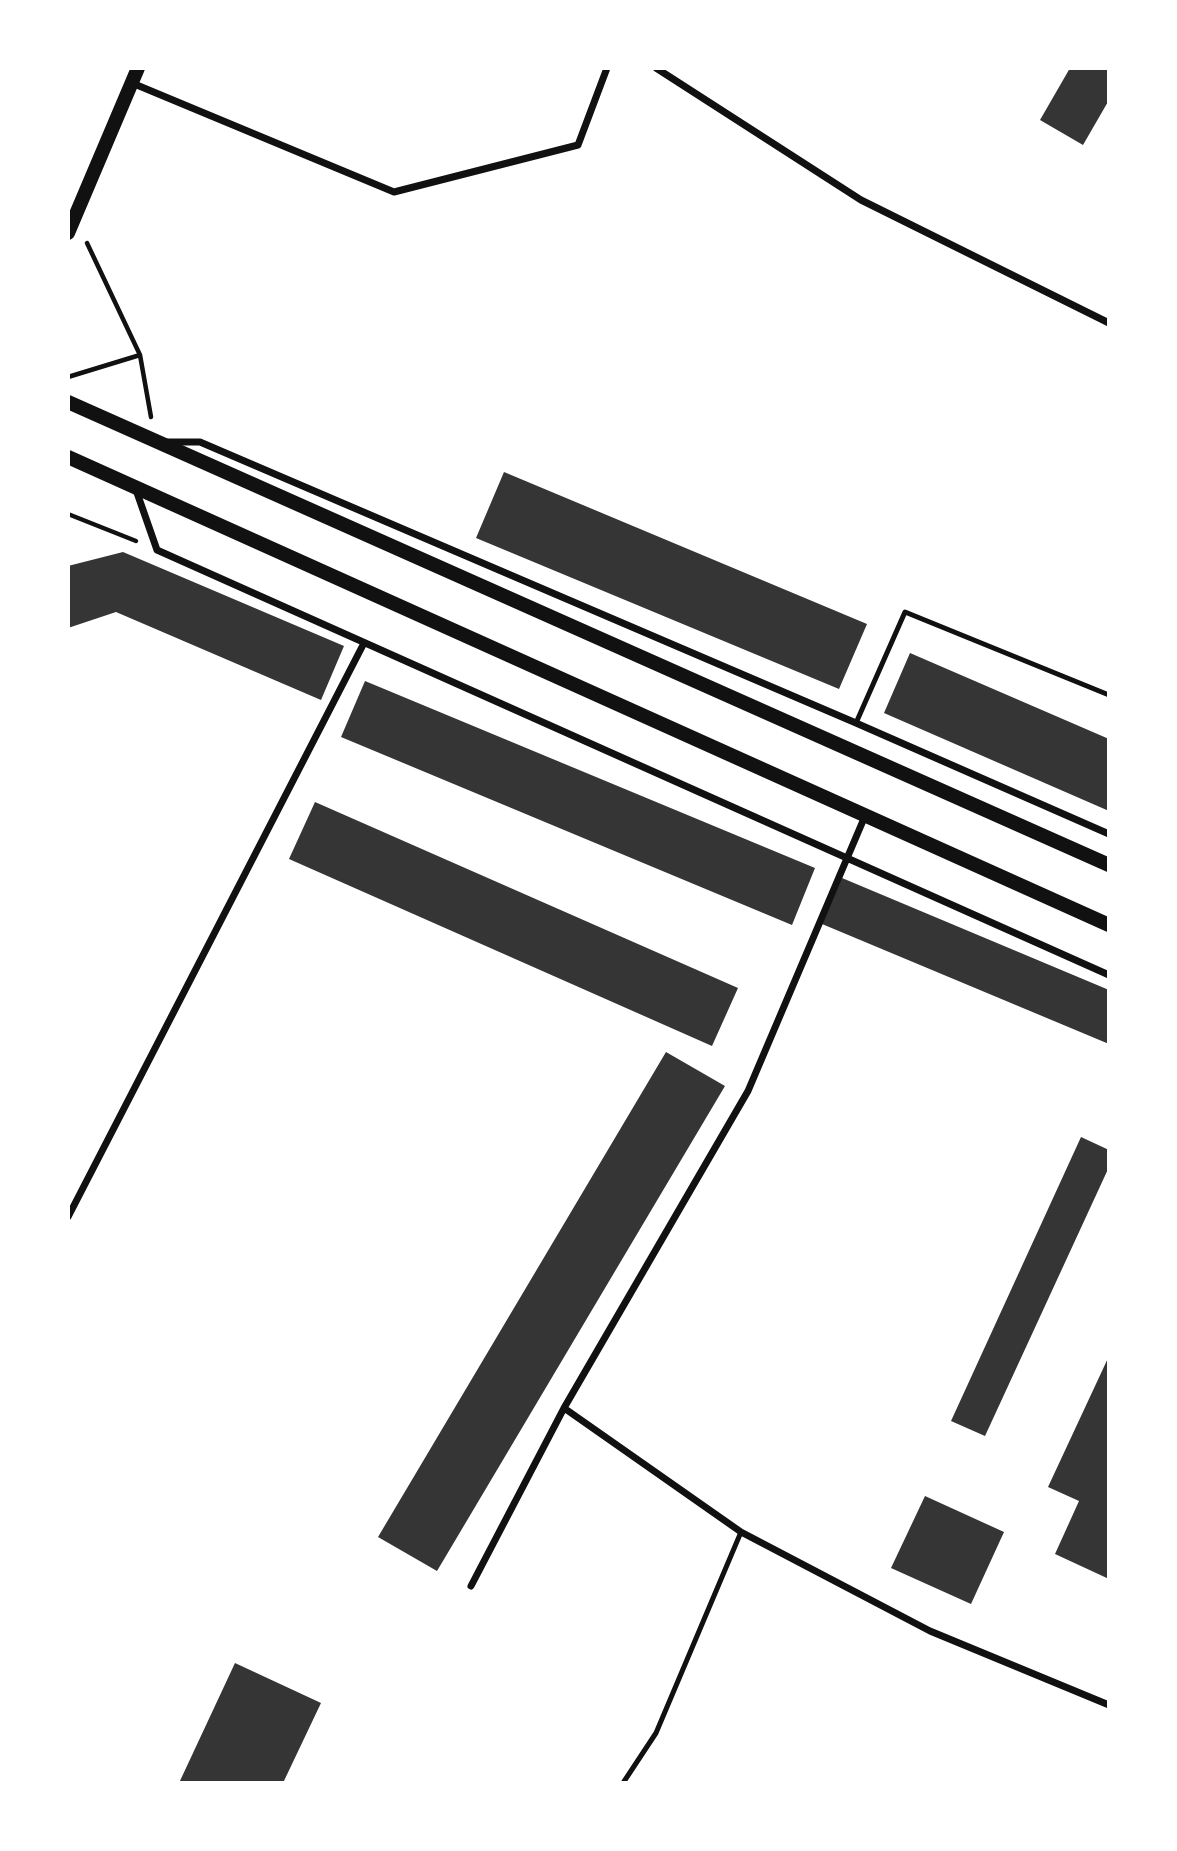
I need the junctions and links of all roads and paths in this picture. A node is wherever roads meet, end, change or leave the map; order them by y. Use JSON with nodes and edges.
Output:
{"nodes":[{"id":1,"x":138,"y":68,"type":"edge"},
{"id":2,"x":607,"y":68,"type":"edge"},
{"id":3,"x":656,"y":68,"type":"edge"},
{"id":4,"x":132,"y":83,"type":"junction"},
{"id":5,"x":75,"y":218,"type":"junction"},
{"id":6,"x":68,"y":233,"type":"edge"},
{"id":7,"x":1109,"y":323,"type":"edge"},
{"id":8,"x":140,"y":355,"type":"junction"},
{"id":9,"x":68,"y":377,"type":"edge"},
{"id":10,"x":68,"y":402,"type":"edge"},
{"id":11,"x":156,"y":441,"type":"junction"},
{"id":12,"x":68,"y":457,"type":"edge"},
{"id":13,"x":135,"y":487,"type":"junction"},
{"id":14,"x":68,"y":514,"type":"edge"},
{"id":15,"x":157,"y":550,"type":"junction"},
{"id":16,"x":364,"y":643,"type":"junction"},
{"id":17,"x":1109,"y":695,"type":"edge"},
{"id":18,"x":856,"y":723,"type":"junction"},
{"id":19,"x":865,"y":815,"type":"junction"},
{"id":20,"x":1109,"y":834,"type":"edge"},
{"id":21,"x":846,"y":858,"type":"junction"},
{"id":22,"x":1109,"y":865,"type":"edge"},
{"id":23,"x":1109,"y":925,"type":"edge"},
{"id":24,"x":1109,"y":975,"type":"edge"},
{"id":25,"x":68,"y":1217,"type":"edge"},
{"id":26,"x":564,"y":1408,"type":"junction"},
{"id":27,"x":741,"y":1532,"type":"junction"},
{"id":28,"x":471,"y":1586,"type":"dead end"},
{"id":29,"x":1109,"y":1705,"type":"edge"},
{"id":30,"x":623,"y":1783,"type":"edge"}],
"edges":[{"from":1,"to":4,"type":"main road"},
{"from":2,"to":4,"type":"street"},
{"from":3,"to":7,"type":"street"},
{"from":4,"to":5,"type":"main road"},
{"from":5,"to":6,"type":"main road"},
{"from":5,"to":8,"type":"path"},
{"from":8,"to":9,"type":"path"},
{"from":8,"to":11,"type":"path"},
{"from":10,"to":11,"type":"main road"},
{"from":11,"to":18,"type":"street"},
{"from":11,"to":22,"type":"main road"},
{"from":12,"to":13,"type":"main road"},
{"from":13,"to":15,"type":"street"},
{"from":13,"to":19,"type":"main road"},
{"from":14,"to":15,"type":"path"},
{"from":15,"to":16,"type":"street"},
{"from":16,"to":21,"type":"street"},
{"from":16,"to":25,"type":"street"},
{"from":17,"to":18,"type":"lane"},
{"from":18,"to":20,"type":"street"},
{"from":19,"to":21,"type":"street"},
{"from":19,"to":23,"type":"main road"},
{"from":21,"to":24,"type":"street"},
{"from":21,"to":26,"type":"street"},
{"from":26,"to":27,"type":"street"},
{"from":26,"to":28,"type":"street"},
{"from":27,"to":29,"type":"street"},
{"from":27,"to":30,"type":"lane"}]}
